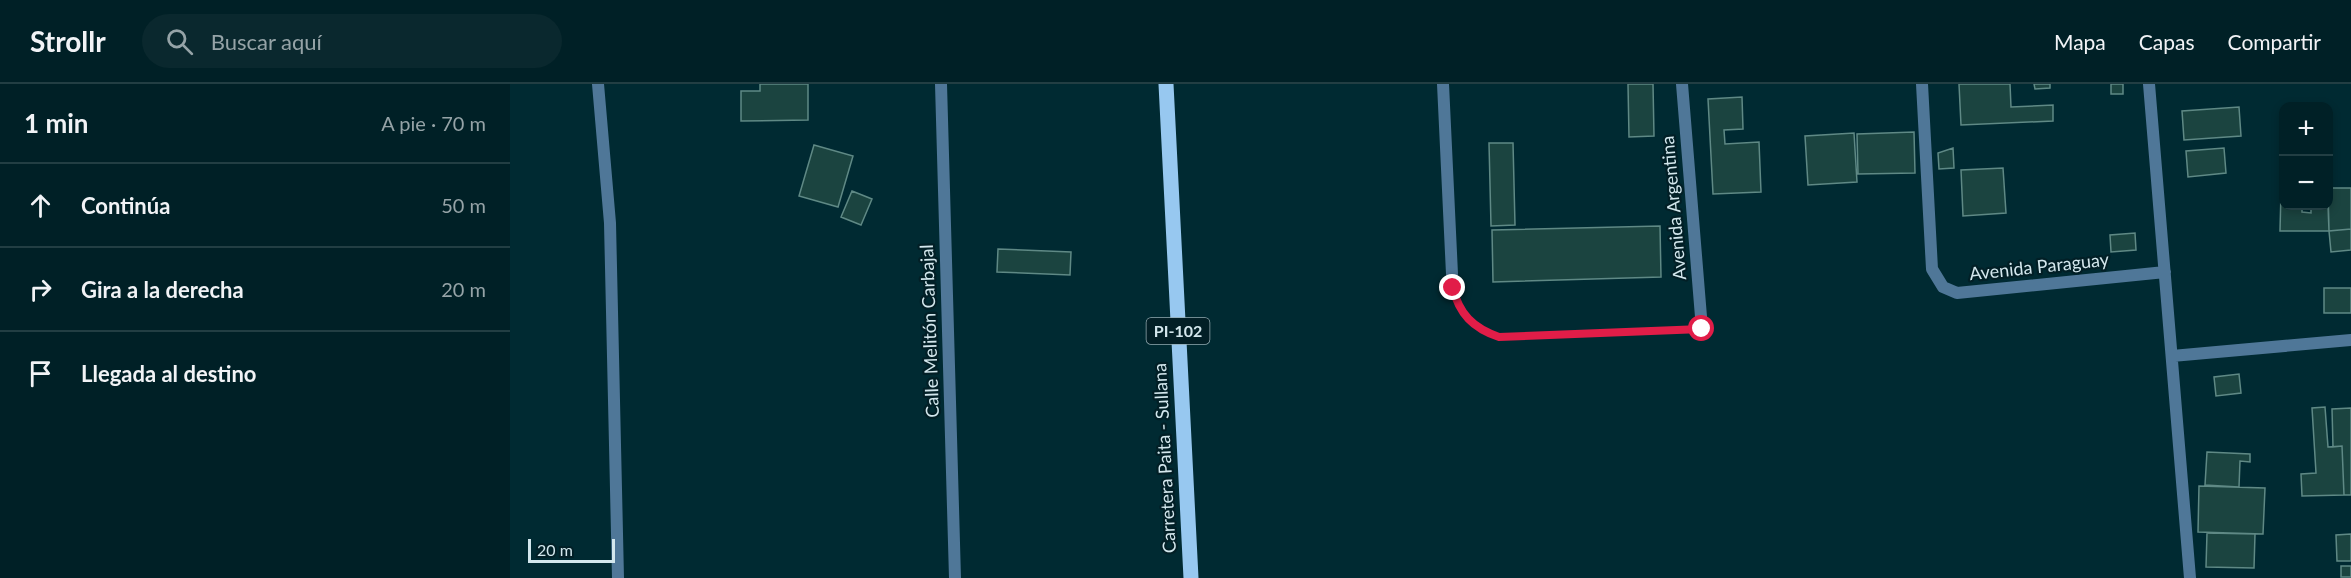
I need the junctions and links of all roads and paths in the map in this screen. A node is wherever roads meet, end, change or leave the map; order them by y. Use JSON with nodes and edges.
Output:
{"nodes":[{"id":1,"x":598,"y":84,"type":"edge"},
{"id":2,"x":941,"y":84,"type":"edge"},
{"id":3,"x":1166,"y":84,"type":"edge"},
{"id":4,"x":1443,"y":84,"type":"edge"},
{"id":5,"x":1682,"y":84,"type":"edge"},
{"id":6,"x":1922,"y":84,"type":"edge"},
{"id":7,"x":2150,"y":84,"type":"edge"},
{"id":8,"x":2165,"y":272,"type":"junction"},
{"id":9,"x":1452,"y":274,"type":"joint"},
{"id":10,"x":1702,"y":329,"type":"joint"},
{"id":11,"x":2351,"y":340,"type":"edge"},
{"id":12,"x":2172,"y":356,"type":"junction"},
{"id":13,"x":618,"y":578,"type":"edge"},
{"id":14,"x":954,"y":578,"type":"edge"},
{"id":15,"x":1191,"y":578,"type":"edge"},
{"id":16,"x":2190,"y":578,"type":"edge"}],
"edges":[{"from":1,"to":13,"type":"street"},
{"from":2,"to":14,"type":"street","name":"Calle Melitón Carbajal"},
{"from":3,"to":15,"type":"main road","name":"Carretera Paita - Sullana","number":"PI-102"},
{"from":4,"to":9,"type":"street"},
{"from":5,"to":10,"type":"street","name":"Avenida Argentina"},
{"from":6,"to":8,"type":"street","name":"Avenida Paraguay"},
{"from":7,"to":8,"type":"street"},
{"from":8,"to":12,"type":"street"},
{"from":9,"to":10,"type":"path"},
{"from":11,"to":12,"type":"street"},
{"from":12,"to":16,"type":"street"}]}
